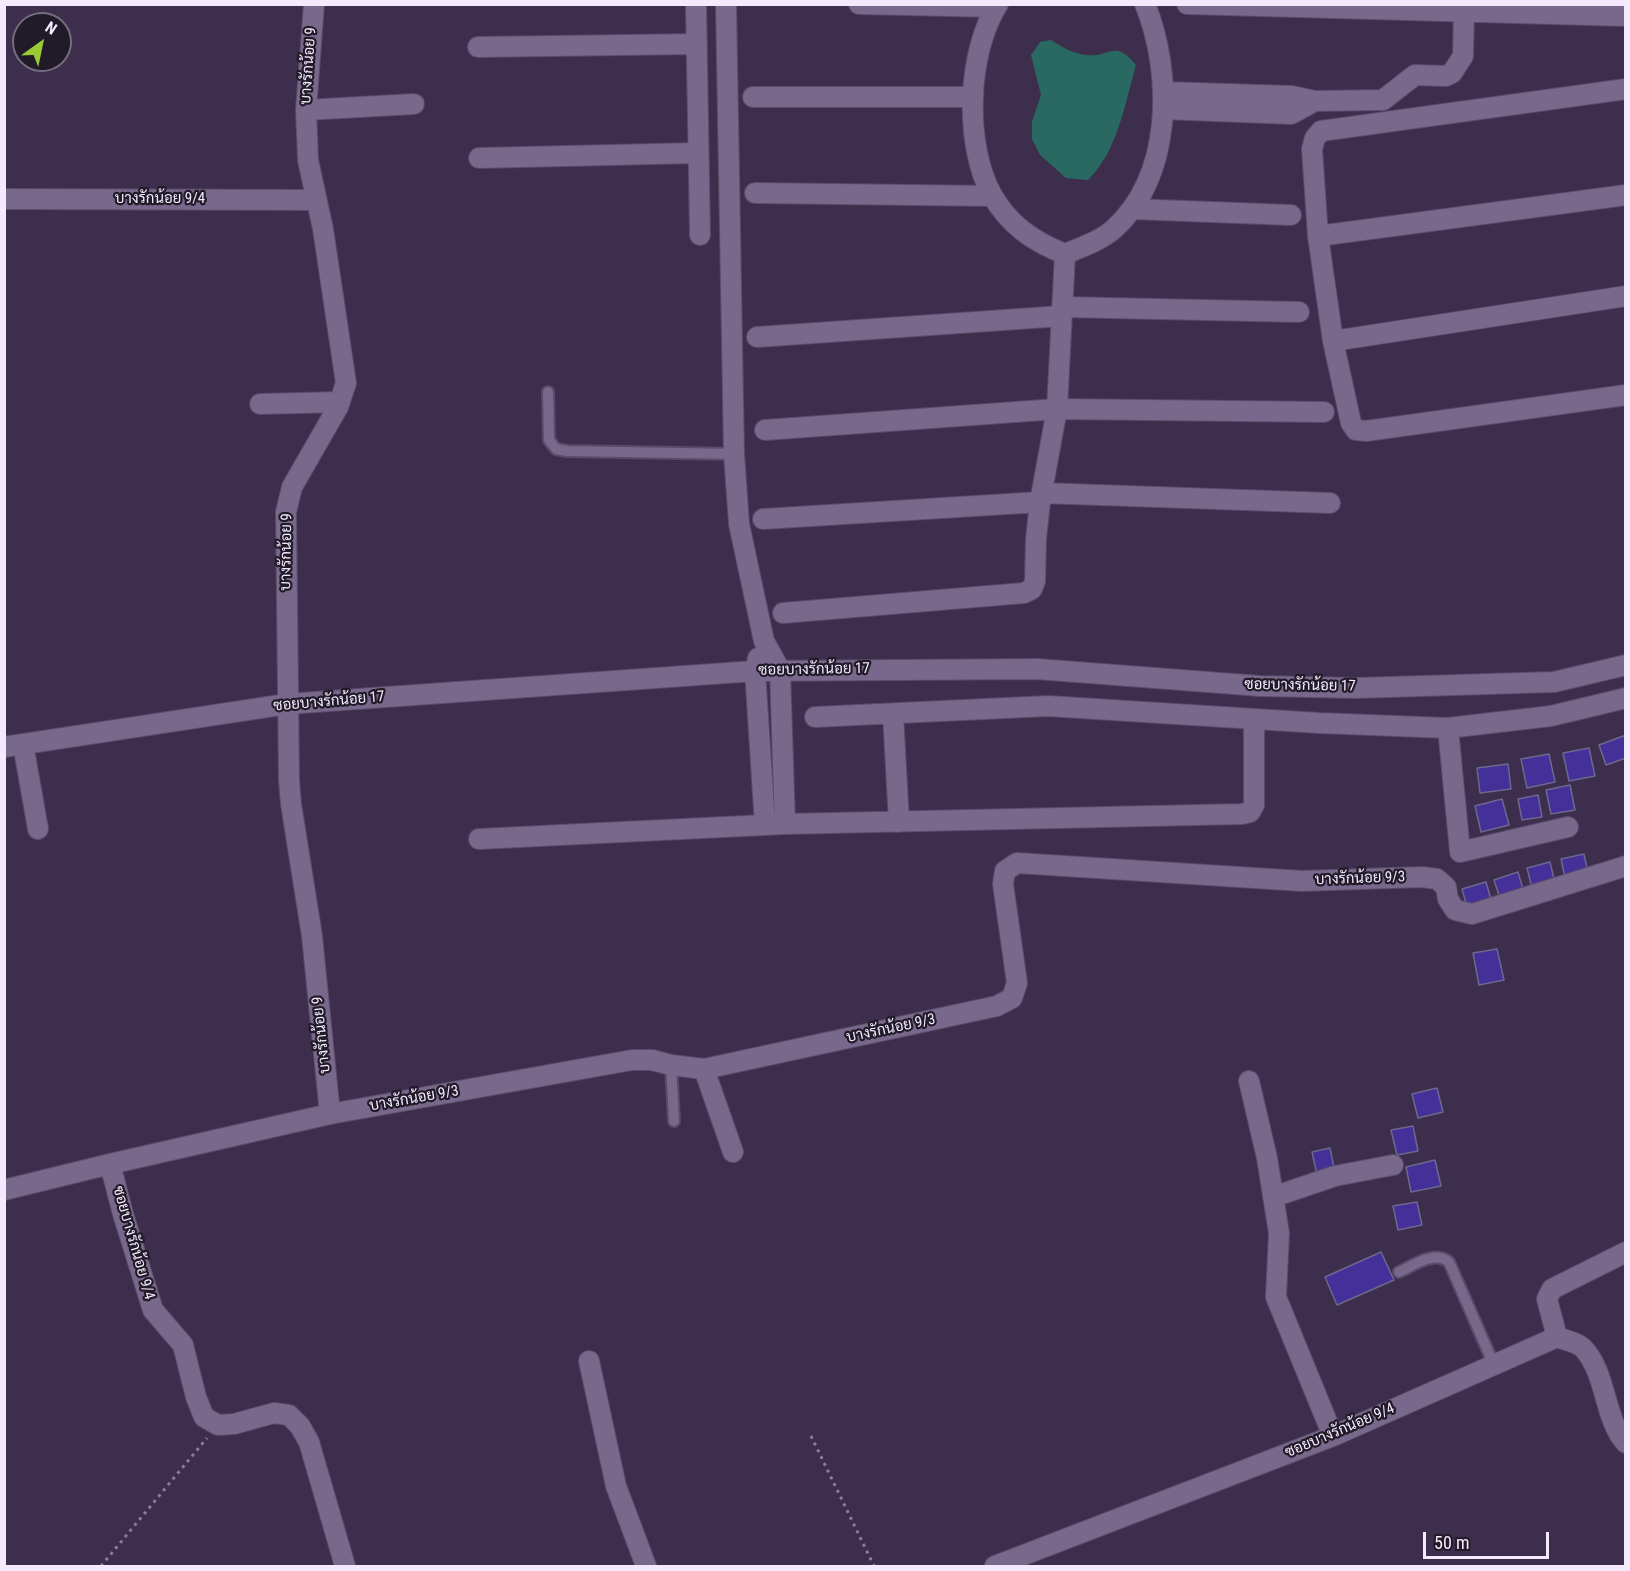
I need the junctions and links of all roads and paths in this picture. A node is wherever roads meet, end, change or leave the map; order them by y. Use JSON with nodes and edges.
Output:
{"nodes":[{"id":1,"x":314,"y":4,"type":"edge"},
{"id":2,"x":696,"y":4,"type":"edge"},
{"id":3,"x":726,"y":4,"type":"edge"},
{"id":4,"x":860,"y":4,"type":"edge"},
{"id":5,"x":1144,"y":4,"type":"edge"},
{"id":6,"x":1186,"y":4,"type":"edge"},
{"id":7,"x":997,"y":6,"type":"edge"},
{"id":8,"x":1598,"y":10,"type":"edge"},
{"id":9,"x":1464,"y":11,"type":"junction"},
{"id":10,"x":1626,"y":16,"type":"edge"},
{"id":11,"x":697,"y":44,"type":"junction"},
{"id":12,"x":478,"y":47,"type":"dead end"},
{"id":13,"x":1626,"y":89,"type":"edge"},
{"id":14,"x":753,"y":97,"type":"dead end"},
{"id":15,"x":973,"y":98,"type":"junction"},
{"id":16,"x":1164,"y":101,"type":"junction"},
{"id":17,"x":414,"y":104,"type":"dead end"},
{"id":18,"x":306,"y":110,"type":"junction"},
{"id":19,"x":697,"y":153,"type":"junction"},
{"id":20,"x":479,"y":158,"type":"dead end"},
{"id":21,"x":755,"y":193,"type":"dead end"},
{"id":22,"x":1626,"y":195,"type":"edge"},
{"id":23,"x":992,"y":196,"type":"junction"},
{"id":24,"x":4,"y":199,"type":"edge"},
{"id":25,"x":315,"y":200,"type":"junction"},
{"id":26,"x":1132,"y":209,"type":"junction"},
{"id":27,"x":1291,"y":215,"type":"dead end"},
{"id":28,"x":700,"y":235,"type":"dead end"},
{"id":29,"x":1317,"y":236,"type":"junction"},
{"id":30,"x":1065,"y":254,"type":"junction"},
{"id":31,"x":1626,"y":296,"type":"edge"},
{"id":32,"x":1062,"y":312,"type":"junction"},
{"id":33,"x":1299,"y":312,"type":"dead end"},
{"id":34,"x":757,"y":337,"type":"dead end"},
{"id":35,"x":1333,"y":341,"type":"junction"},
{"id":36,"x":548,"y":392,"type":"dead end"},
{"id":37,"x":1626,"y":394,"type":"edge"},
{"id":38,"x":340,"y":402,"type":"junction"},
{"id":39,"x":260,"y":404,"type":"dead end"},
{"id":40,"x":1057,"y":409,"type":"junction"},
{"id":41,"x":1324,"y":412,"type":"dead end"},
{"id":42,"x":765,"y":430,"type":"dead end"},
{"id":43,"x":734,"y":454,"type":"junction"},
{"id":44,"x":1041,"y":498,"type":"junction"},
{"id":45,"x":1330,"y":502,"type":"dead end"},
{"id":46,"x":763,"y":519,"type":"dead end"},
{"id":47,"x":783,"y":613,"type":"dead end"},
{"id":48,"x":764,"y":641,"type":"junction"},
{"id":49,"x":1626,"y":665,"type":"edge"},
{"id":50,"x":780,"y":670,"type":"junction"},
{"id":51,"x":754,"y":671,"type":"junction"},
{"id":52,"x":1626,"y":698,"type":"edge"},
{"id":53,"x":287,"y":704,"type":"junction"},
{"id":54,"x":893,"y":714,"type":"junction"},
{"id":55,"x":815,"y":717,"type":"dead end"},
{"id":56,"x":1254,"y":719,"type":"junction"},
{"id":57,"x":1448,"y":728,"type":"junction"},
{"id":58,"x":14,"y":746,"type":"edge"},
{"id":59,"x":899,"y":822,"type":"junction"},
{"id":60,"x":785,"y":824,"type":"junction"},
{"id":61,"x":765,"y":825,"type":"junction"},
{"id":62,"x":1568,"y":827,"type":"dead end"},
{"id":63,"x":38,"y":829,"type":"dead end"},
{"id":64,"x":479,"y":839,"type":"dead end"},
{"id":65,"x":1626,"y":866,"type":"edge"},
{"id":66,"x":671,"y":1065,"type":"junction"},
{"id":67,"x":704,"y":1069,"type":"junction"},
{"id":68,"x":1249,"y":1082,"type":"dead end"},
{"id":69,"x":330,"y":1114,"type":"junction"},
{"id":70,"x":674,"y":1121,"type":"dead end"},
{"id":71,"x":733,"y":1152,"type":"dead end"},
{"id":72,"x":110,"y":1164,"type":"junction"},
{"id":73,"x":1393,"y":1165,"type":"dead end"},
{"id":74,"x":4,"y":1190,"type":"edge"},
{"id":75,"x":1273,"y":1197,"type":"junction"},
{"id":76,"x":1626,"y":1252,"type":"edge"},
{"id":77,"x":1399,"y":1272,"type":"dead end"},
{"id":78,"x":1557,"y":1337,"type":"junction"},
{"id":79,"x":589,"y":1361,"type":"dead end"},
{"id":80,"x":1494,"y":1365,"type":"junction"},
{"id":81,"x":218,"y":1425,"type":"junction"},
{"id":82,"x":811,"y":1436,"type":"dead end"},
{"id":83,"x":1333,"y":1436,"type":"junction"},
{"id":84,"x":1626,"y":1443,"type":"edge"},
{"id":85,"x":341,"y":1565,"type":"edge"},
{"id":86,"x":101,"y":1566,"type":"edge"},
{"id":87,"x":646,"y":1566,"type":"edge"},
{"id":88,"x":874,"y":1566,"type":"edge"},
{"id":89,"x":995,"y":1566,"type":"edge"}],
"edges":[{"from":1,"to":18,"type":"street","name":"บางรักน้อย 9"},
{"from":2,"to":11,"type":"street"},
{"from":3,"to":43,"type":"street"},
{"from":4,"to":7,"type":"street"},
{"from":5,"to":16,"type":"street"},
{"from":6,"to":9,"type":"street"},
{"from":7,"to":15,"type":"street"},
{"from":8,"to":9,"type":"street"},
{"from":8,"to":10,"type":"street"},
{"from":9,"to":16,"type":"street"},
{"from":11,"to":12,"type":"street"},
{"from":11,"to":19,"type":"street"},
{"from":13,"to":29,"type":"street"},
{"from":14,"to":15,"type":"street"},
{"from":15,"to":23,"type":"street"},
{"from":16,"to":26,"type":"street"},
{"from":17,"to":18,"type":"street"},
{"from":18,"to":25,"type":"street","name":"บางรักน้อย 9"},
{"from":19,"to":20,"type":"street"},
{"from":19,"to":28,"type":"street"},
{"from":21,"to":23,"type":"street"},
{"from":22,"to":29,"type":"street"},
{"from":23,"to":30,"type":"street"},
{"from":24,"to":25,"type":"street","name":"บางรักน้อย 9/4"},
{"from":25,"to":38,"type":"street","name":"บางรักน้อย 9"},
{"from":26,"to":27,"type":"street"},
{"from":26,"to":30,"type":"street"},
{"from":29,"to":35,"type":"street"},
{"from":30,"to":32,"type":"street"},
{"from":31,"to":35,"type":"street"},
{"from":32,"to":33,"type":"street"},
{"from":32,"to":34,"type":"street"},
{"from":32,"to":40,"type":"street"},
{"from":35,"to":37,"type":"street"},
{"from":36,"to":43,"type":"lane"},
{"from":38,"to":39,"type":"street"},
{"from":38,"to":53,"type":"street","name":"บางรักน้อย 9"},
{"from":40,"to":41,"type":"street"},
{"from":40,"to":42,"type":"street"},
{"from":40,"to":44,"type":"street"},
{"from":43,"to":48,"type":"street"},
{"from":44,"to":45,"type":"street"},
{"from":44,"to":46,"type":"street"},
{"from":44,"to":47,"type":"street"},
{"from":48,"to":50,"type":"street"},
{"from":48,"to":51,"type":"street"},
{"from":49,"to":50,"type":"street","name":"ซอยบางรักน้อย 17"},
{"from":50,"to":51,"type":"street","name":"ซอยบางรักน้อย 17"},
{"from":50,"to":60,"type":"street"},
{"from":51,"to":53,"type":"street","name":"ซอยบางรักน้อย 17"},
{"from":51,"to":61,"type":"street"},
{"from":52,"to":57,"type":"street"},
{"from":53,"to":58,"type":"street","name":"ซอยบางรักน้อย 17"},
{"from":53,"to":69,"type":"street","name":"บางรักน้อย 9"},
{"from":54,"to":55,"type":"street"},
{"from":54,"to":56,"type":"street"},
{"from":54,"to":59,"type":"street"},
{"from":56,"to":57,"type":"street"},
{"from":56,"to":59,"type":"street"},
{"from":57,"to":62,"type":"street"},
{"from":58,"to":63,"type":"street"},
{"from":59,"to":60,"type":"street"},
{"from":60,"to":61,"type":"street"},
{"from":61,"to":64,"type":"street"},
{"from":65,"to":67,"type":"street","name":"บางรักน้อย 9/3"},
{"from":66,"to":67,"type":"street","name":"บางรักน้อย 9/3"},
{"from":66,"to":69,"type":"street","name":"บางรักน้อย 9/3"},
{"from":66,"to":70,"type":"lane"},
{"from":67,"to":71,"type":"street"},
{"from":68,"to":75,"type":"street"},
{"from":69,"to":72,"type":"street","name":"บางรักน้อย 9/3"},
{"from":72,"to":74,"type":"street","name":"บางรักน้อย 9/3"},
{"from":72,"to":81,"type":"street","name":"ซอยบางรักน้อย 9/4"},
{"from":73,"to":75,"type":"street"},
{"from":75,"to":83,"type":"street"},
{"from":76,"to":78,"type":"street"},
{"from":77,"to":80,"type":"lane"},
{"from":78,"to":80,"type":"street","name":"ซอยบางรักน้อย 9/4"},
{"from":78,"to":84,"type":"street"},
{"from":79,"to":87,"type":"street"},
{"from":80,"to":83,"type":"street","name":"ซอยบางรักน้อย 9/4"},
{"from":81,"to":85,"type":"street"},
{"from":81,"to":86,"type":"path"},
{"from":82,"to":88,"type":"path"},
{"from":83,"to":89,"type":"street","name":"ซอยบางรักน้อย 9/4"}]}
